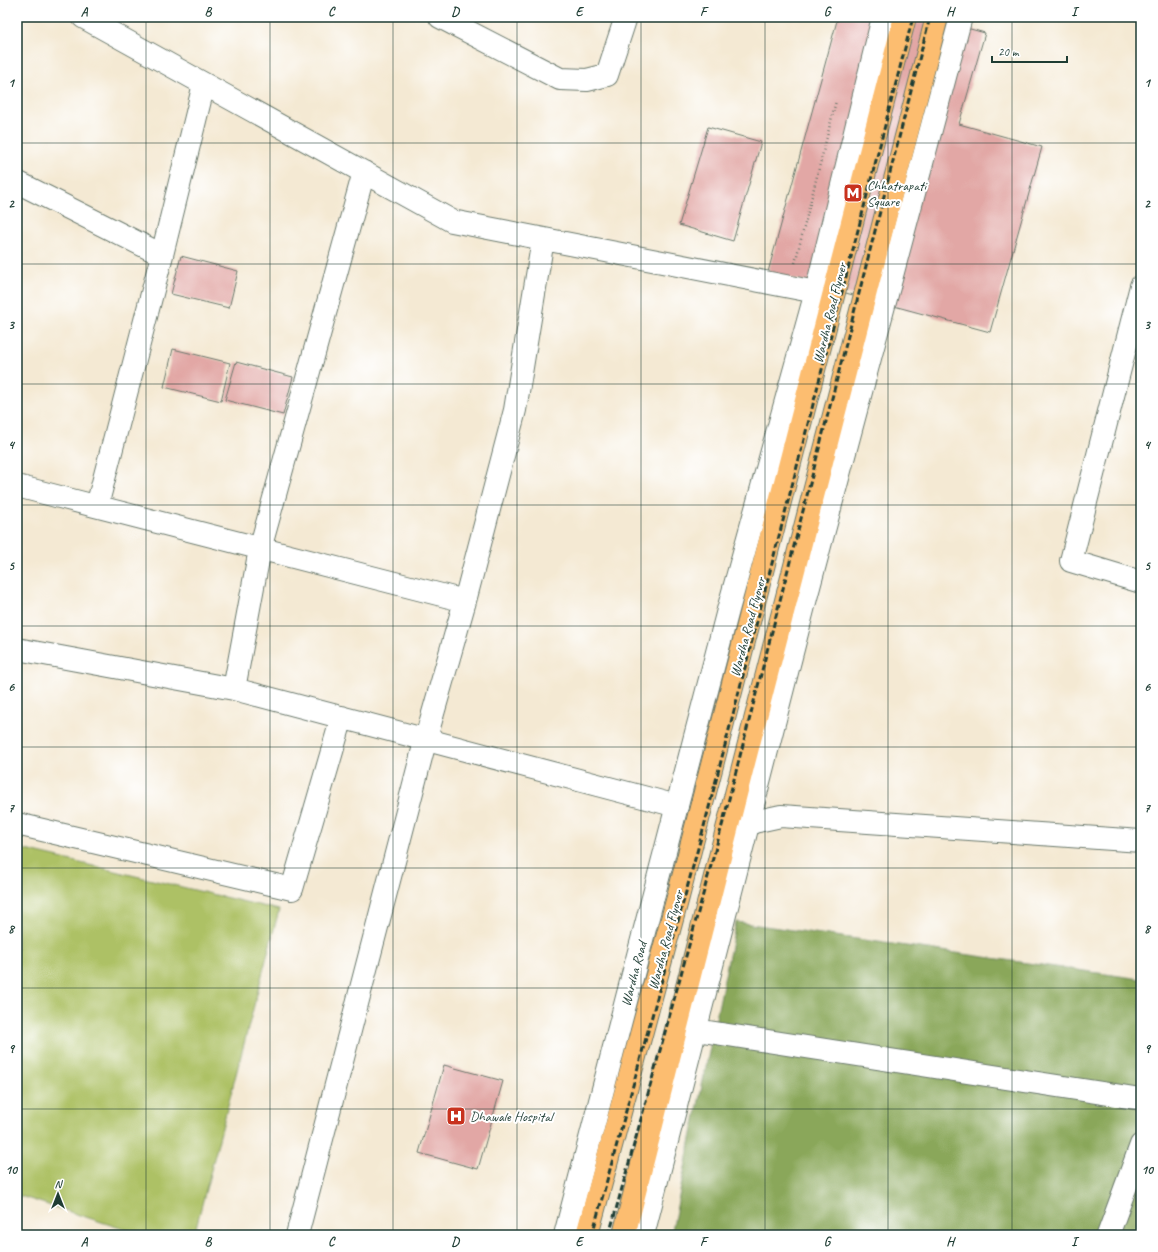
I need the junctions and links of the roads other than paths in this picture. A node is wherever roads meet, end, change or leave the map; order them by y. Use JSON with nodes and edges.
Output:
{"nodes":[{"id":1,"x":83,"y":17,"type":"edge"},
{"id":2,"x":440,"y":17,"type":"edge"},
{"id":3,"x":626,"y":17,"type":"edge"},
{"id":4,"x":883,"y":17,"type":"edge"},
{"id":5,"x":905,"y":17,"type":"edge"},
{"id":6,"x":937,"y":17,"type":"edge"},
{"id":7,"x":961,"y":17,"type":"edge"},
{"id":8,"x":204,"y":84,"type":"junction"},
{"id":9,"x":364,"y":172,"type":"junction"},
{"id":10,"x":17,"y":182,"type":"edge"},
{"id":11,"x":543,"y":239,"type":"junction"},
{"id":12,"x":162,"y":255,"type":"junction"},
{"id":13,"x":816,"y":292,"type":"junction"},
{"id":14,"x":1140,"y":297,"type":"edge"},
{"id":15,"x":17,"y":486,"type":"edge"},
{"id":16,"x":96,"y":506,"type":"junction"},
{"id":17,"x":260,"y":549,"type":"junction"},
{"id":18,"x":1141,"y":582,"type":"edge"},
{"id":19,"x":465,"y":602,"type":"junction"},
{"id":20,"x":17,"y":649,"type":"edge"},
{"id":21,"x":234,"y":689,"type":"junction"},
{"id":22,"x":342,"y":717,"type":"junction"},
{"id":23,"x":426,"y":738,"type":"junction"},
{"id":24,"x":677,"y":806,"type":"junction"},
{"id":25,"x":749,"y":823,"type":"junction"},
{"id":26,"x":17,"y":824,"type":"edge"},
{"id":27,"x":1141,"y":841,"type":"edge"},
{"id":28,"x":696,"y":1030,"type":"junction"},
{"id":29,"x":1141,"y":1098,"type":"edge"},
{"id":30,"x":1141,"y":1145,"type":"edge"},
{"id":31,"x":297,"y":1235,"type":"edge"},
{"id":32,"x":565,"y":1235,"type":"edge"},
{"id":33,"x":587,"y":1235,"type":"edge"},
{"id":34,"x":624,"y":1235,"type":"edge"},
{"id":35,"x":643,"y":1235,"type":"edge"},
{"id":36,"x":1108,"y":1235,"type":"edge"}],
"edges":[{"from":1,"to":8,"type":"street"},
{"from":2,"to":3,"type":"street"},
{"from":4,"to":13,"type":"street","name":"Wardha Road"},
{"from":5,"to":33,"type":"highway","name":"Wardha Road Flyover"},
{"from":6,"to":34,"type":"highway"},
{"from":7,"to":25,"type":"street"},
{"from":8,"to":9,"type":"street"},
{"from":8,"to":12,"type":"street"},
{"from":9,"to":11,"type":"street"},
{"from":9,"to":17,"type":"street"},
{"from":10,"to":12,"type":"street"},
{"from":11,"to":13,"type":"street"},
{"from":11,"to":19,"type":"street"},
{"from":12,"to":16,"type":"street"},
{"from":13,"to":24,"type":"street","name":"Wardha Road"},
{"from":14,"to":18,"type":"street"},
{"from":15,"to":16,"type":"street"},
{"from":16,"to":17,"type":"street"},
{"from":17,"to":19,"type":"street"},
{"from":17,"to":21,"type":"street"},
{"from":19,"to":23,"type":"street"},
{"from":20,"to":21,"type":"street"},
{"from":21,"to":22,"type":"street"},
{"from":22,"to":23,"type":"street"},
{"from":22,"to":26,"type":"street"},
{"from":23,"to":24,"type":"street"},
{"from":23,"to":31,"type":"street"},
{"from":24,"to":32,"type":"street","name":"Wardha Road"},
{"from":25,"to":27,"type":"street"},
{"from":25,"to":28,"type":"street"},
{"from":28,"to":29,"type":"street"},
{"from":28,"to":35,"type":"street"},
{"from":30,"to":36,"type":"street"}]}
